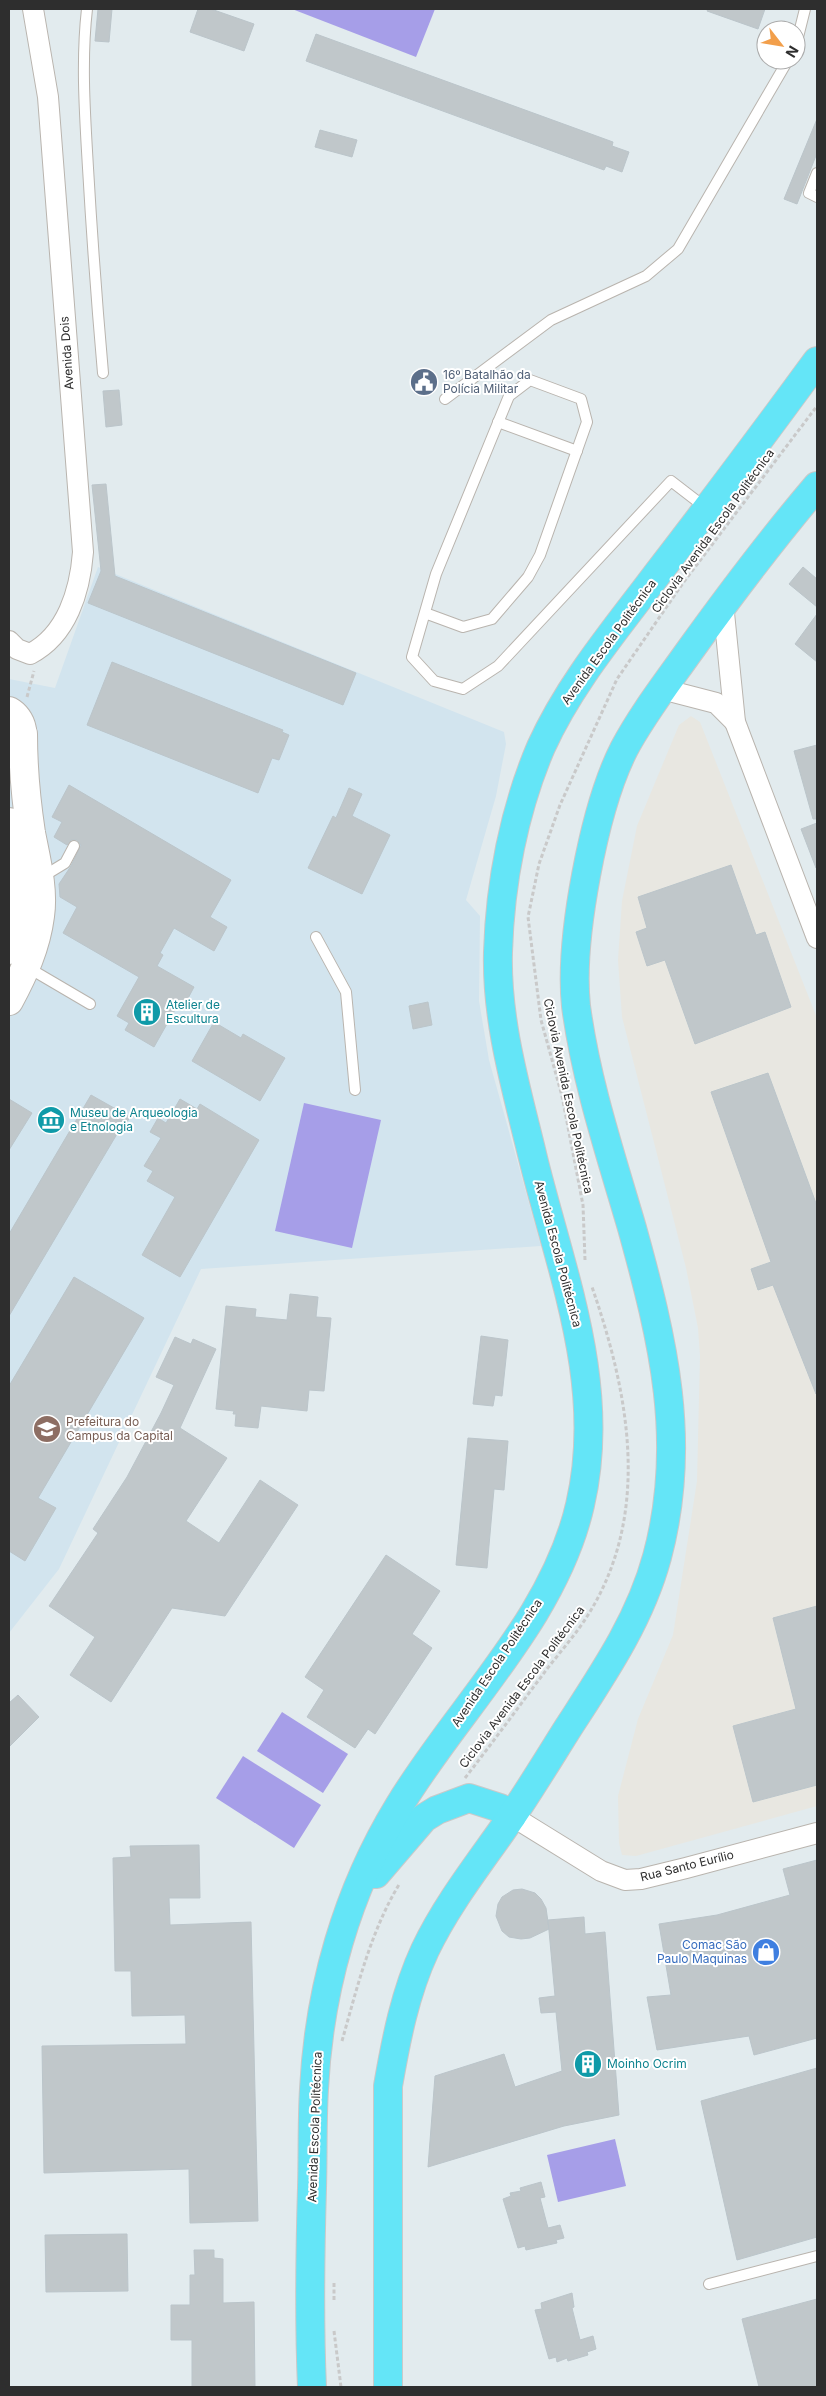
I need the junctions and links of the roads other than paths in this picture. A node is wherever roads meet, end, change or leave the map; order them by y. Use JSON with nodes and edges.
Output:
{"nodes":[{"id":1,"x":33,"y":9,"type":"edge"},
{"id":2,"x":87,"y":9,"type":"edge"},
{"id":3,"x":782,"y":70,"type":"edge"},
{"id":4,"x":817,"y":173,"type":"edge"},
{"id":5,"x":817,"y":197,"type":"edge"},
{"id":6,"x":817,"y":361,"type":"edge"},
{"id":7,"x":103,"y":373,"type":"dead end"},
{"id":8,"x":445,"y":399,"type":"dead end"},
{"id":9,"x":498,"y":422,"type":"junction"},
{"id":10,"x":577,"y":451,"type":"junction"},
{"id":11,"x":814,"y":494,"type":"edge"},
{"id":12,"x":707,"y":509,"type":"junction"},
{"id":13,"x":723,"y":603,"type":"junction"},
{"id":14,"x":425,"y":613,"type":"junction"},
{"id":15,"x":9,"y":641,"type":"edge"},
{"id":16,"x":662,"y":689,"type":"junction"},
{"id":17,"x":735,"y":722,"type":"junction"},
{"id":18,"x":15,"y":730,"type":"edge"},
{"id":19,"x":9,"y":822,"type":"edge"},
{"id":20,"x":74,"y":846,"type":"dead end"},
{"id":21,"x":39,"y":879,"type":"junction"},
{"id":22,"x":316,"y":937,"type":"dead end"},
{"id":23,"x":817,"y":938,"type":"edge"},
{"id":24,"x":18,"y":958,"type":"edge"},
{"id":25,"x":9,"y":1001,"type":"edge"},
{"id":26,"x":90,"y":1004,"type":"dead end"},
{"id":27,"x":355,"y":1090,"type":"dead end"},
{"id":28,"x":512,"y":1816,"type":"junction"},
{"id":29,"x":817,"y":1833,"type":"edge"},
{"id":30,"x":347,"y":1912,"type":"junction"},
{"id":31,"x":817,"y":2256,"type":"edge"},
{"id":32,"x":709,"y":2284,"type":"dead end"},
{"id":33,"x":312,"y":2387,"type":"edge"},
{"id":34,"x":388,"y":2387,"type":"edge"}],
"edges":[{"from":1,"to":15,"type":"street","name":"Avenida Dois"},
{"from":2,"to":7,"type":"lane"},
{"from":3,"to":8,"type":"lane"},
{"from":4,"to":5,"type":"lane"},
{"from":6,"to":12,"type":"highway","name":"Avenida Escola Politécnica"},
{"from":9,"to":10,"type":"lane"},
{"from":9,"to":10,"type":"lane"},
{"from":9,"to":14,"type":"lane"},
{"from":10,"to":14,"type":"lane"},
{"from":11,"to":13,"type":"highway"},
{"from":12,"to":14,"type":"lane"},
{"from":12,"to":30,"type":"highway","name":"Avenida Escola Politécnica"},
{"from":13,"to":16,"type":"highway"},
{"from":13,"to":17,"type":"street"},
{"from":16,"to":17,"type":"street"},
{"from":16,"to":28,"type":"highway"},
{"from":17,"to":23,"type":"street"},
{"from":18,"to":21,"type":"street"},
{"from":19,"to":24,"type":"street"},
{"from":20,"to":21,"type":"lane"},
{"from":21,"to":24,"type":"street"},
{"from":22,"to":27,"type":"lane"},
{"from":24,"to":25,"type":"street"},
{"from":24,"to":26,"type":"lane"},
{"from":28,"to":29,"type":"street","name":"Rua Santo Eurílio"},
{"from":28,"to":30,"type":"highway"},
{"from":28,"to":34,"type":"highway"},
{"from":30,"to":33,"type":"highway","name":"Avenida Escola Politécnica"},
{"from":31,"to":32,"type":"lane"}]}
